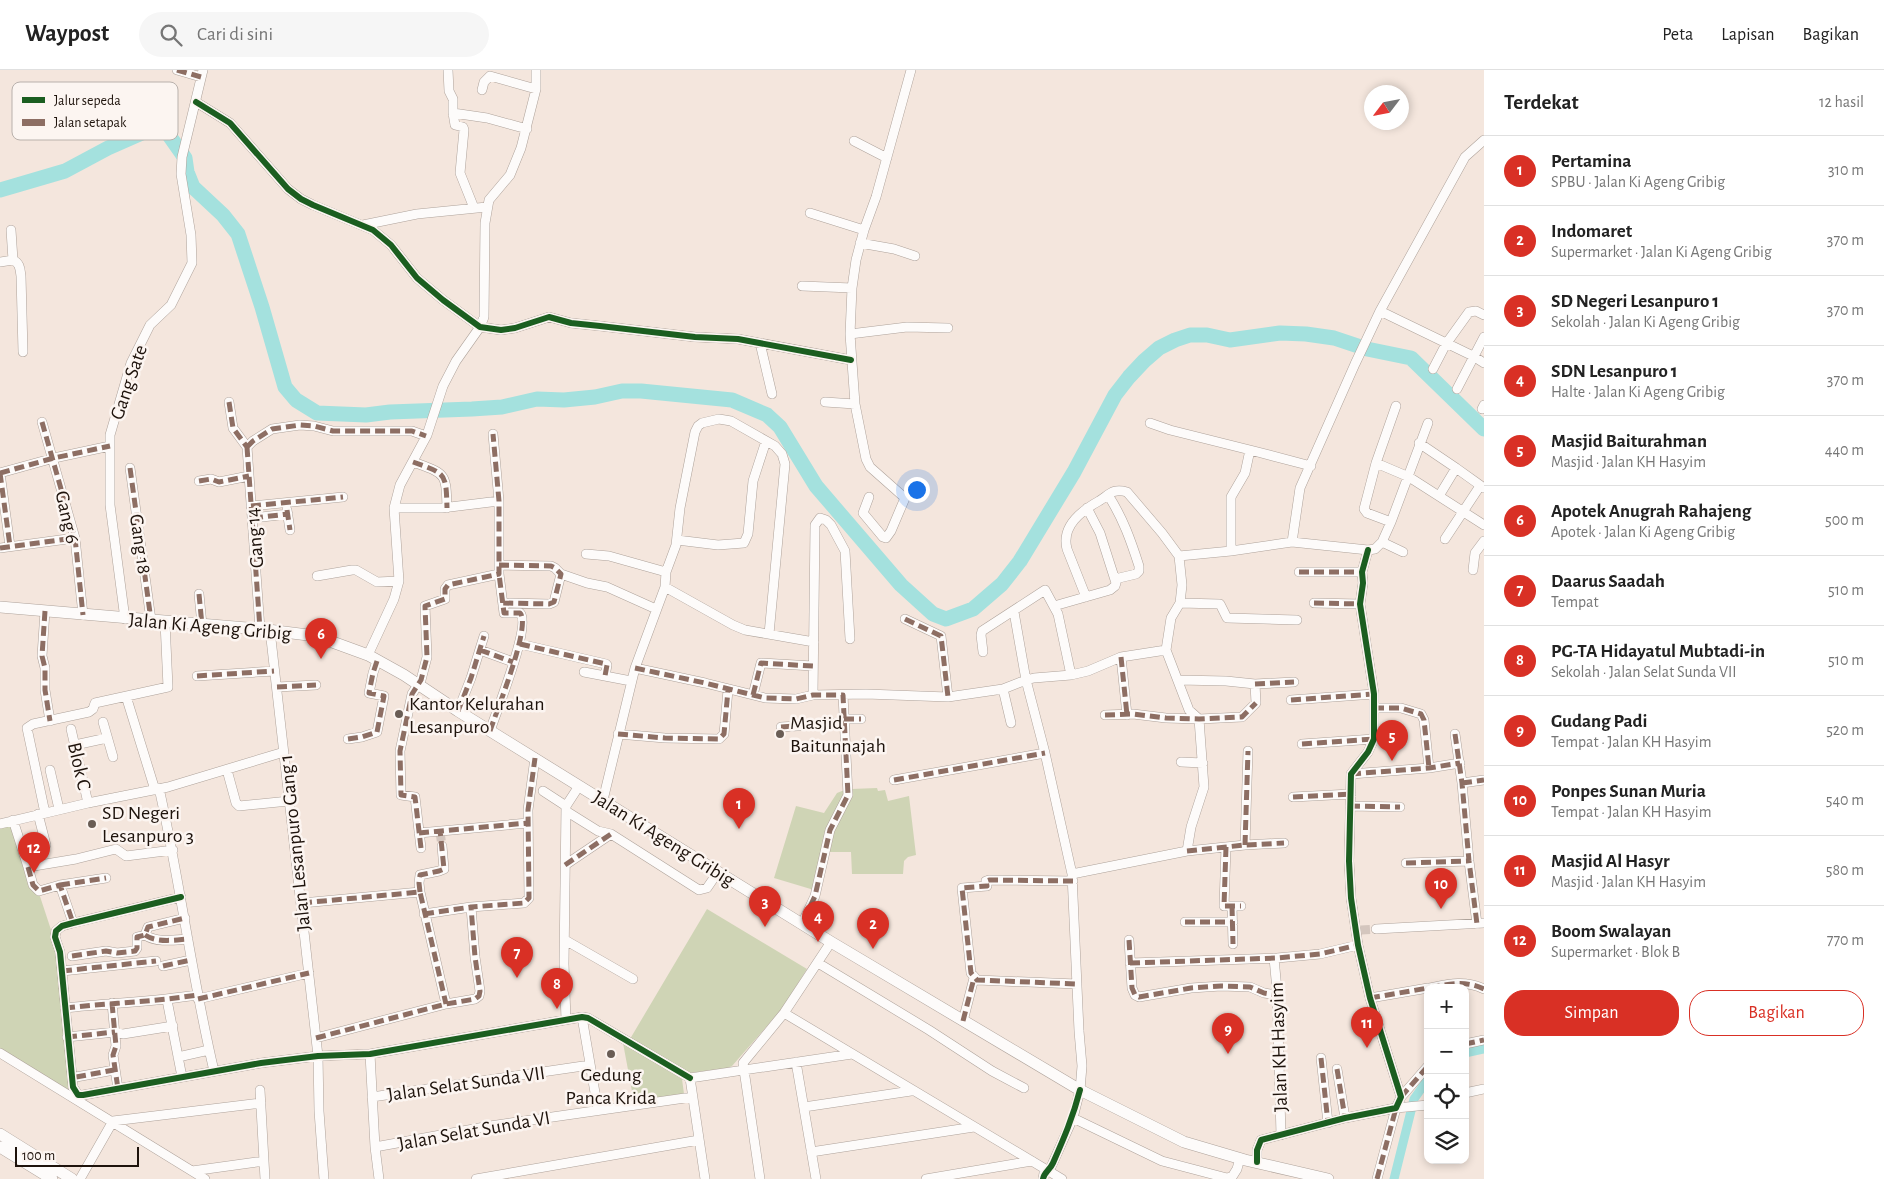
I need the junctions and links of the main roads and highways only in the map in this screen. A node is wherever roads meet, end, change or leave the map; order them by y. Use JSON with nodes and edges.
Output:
{"nodes":[{"id":1,"x":0,"y":607,"type":"edge"},
{"id":2,"x":0,"y":1134,"type":"edge"},
{"id":3,"x":0,"y":1147,"type":"edge"},
{"id":4,"x":52,"y":1179,"type":"edge"},
{"id":5,"x":72,"y":1179,"type":"edge"},
{"id":6,"x":1328,"y":1179,"type":"edge"}],
"edges":[{"from":1,"to":6,"type":"main road","name":"Jalan Ki Ageng Gribig"},
{"from":2,"to":5,"type":"main road"},
{"from":3,"to":4,"type":"main road"}]}
